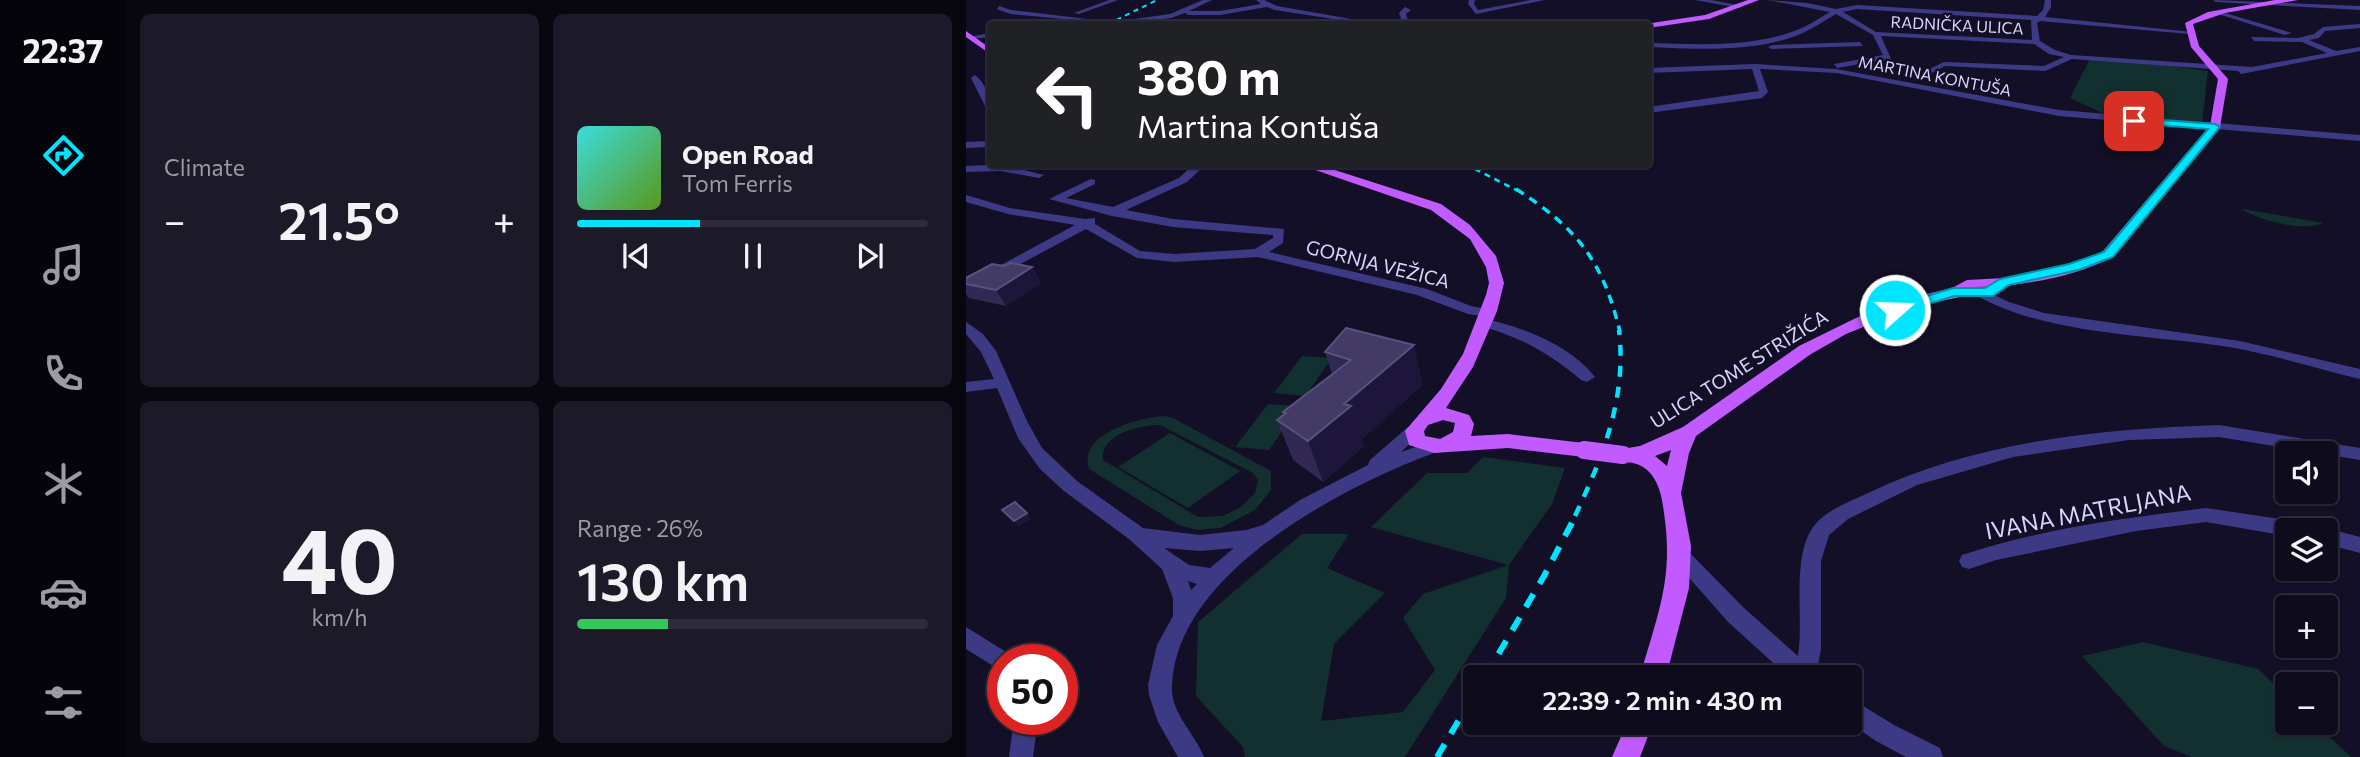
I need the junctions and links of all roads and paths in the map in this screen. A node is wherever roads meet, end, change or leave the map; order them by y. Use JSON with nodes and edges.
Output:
{"nodes":[{"id":1,"x":1088,"y":0,"type":"edge"},
{"id":2,"x":1115,"y":0,"type":"edge"},
{"id":3,"x":1209,"y":0,"type":"edge"},
{"id":4,"x":1472,"y":0,"type":"edge"},
{"id":5,"x":1542,"y":0,"type":"edge"},
{"id":6,"x":1698,"y":0,"type":"edge"},
{"id":7,"x":1755,"y":0,"type":"edge"},
{"id":8,"x":1770,"y":0,"type":"edge"},
{"id":9,"x":1867,"y":0,"type":"edge"},
{"id":10,"x":2048,"y":0,"type":"edge"},
{"id":11,"x":2216,"y":0,"type":"edge"},
{"id":12,"x":2294,"y":0,"type":"edge"},
{"id":13,"x":1262,"y":3,"type":"edge"},
{"id":14,"x":2264,"y":3,"type":"junction"},
{"id":15,"x":1308,"y":4,"type":"dead end"},
{"id":16,"x":1739,"y":6,"type":"junction"},
{"id":17,"x":1857,"y":7,"type":"junction"},
{"id":18,"x":999,"y":8,"type":"dead end"},
{"id":19,"x":2360,"y":8,"type":"edge"},
{"id":20,"x":1280,"y":9,"type":"junction"},
{"id":21,"x":1405,"y":9,"type":"dead end"},
{"id":22,"x":1836,"y":11,"type":"junction"},
{"id":23,"x":1302,"y":12,"type":"junction"},
{"id":24,"x":1077,"y":13,"type":"junction"},
{"id":25,"x":1180,"y":13,"type":"junction"},
{"id":26,"x":2220,"y":13,"type":"junction"},
{"id":27,"x":1259,"y":15,"type":"dead end"},
{"id":28,"x":2040,"y":19,"type":"junction"},
{"id":29,"x":1074,"y":21,"type":"edge"},
{"id":30,"x":1081,"y":21,"type":"edge"},
{"id":31,"x":1133,"y":21,"type":"edge"},
{"id":32,"x":1358,"y":21,"type":"edge"},
{"id":33,"x":1405,"y":21,"type":"edge"},
{"id":34,"x":1652,"y":25,"type":"edge"},
{"id":35,"x":2360,"y":26,"type":"edge"},
{"id":36,"x":2189,"y":32,"type":"junction"},
{"id":37,"x":1876,"y":34,"type":"junction"},
{"id":38,"x":2290,"y":34,"type":"dead end"},
{"id":39,"x":987,"y":35,"type":"edge"},
{"id":40,"x":968,"y":36,"type":"edge"},
{"id":41,"x":2254,"y":38,"type":"dead end"},
{"id":42,"x":2035,"y":39,"type":"junction"},
{"id":43,"x":2303,"y":40,"type":"junction"},
{"id":44,"x":1860,"y":44,"type":"dead end"},
{"id":45,"x":1652,"y":46,"type":"edge"},
{"id":46,"x":1742,"y":46,"type":"junction"},
{"id":47,"x":987,"y":49,"type":"edge"},
{"id":48,"x":2358,"y":53,"type":"edge"},
{"id":49,"x":2335,"y":54,"type":"junction"},
{"id":50,"x":2071,"y":57,"type":"junction"},
{"id":51,"x":2205,"y":58,"type":"junction"},
{"id":52,"x":2176,"y":63,"type":"junction"},
{"id":53,"x":1755,"y":66,"type":"junction"},
{"id":54,"x":2216,"y":68,"type":"junction"},
{"id":55,"x":1820,"y":69,"type":"junction"},
{"id":56,"x":2249,"y":69,"type":"junction"},
{"id":57,"x":1652,"y":71,"type":"edge"},
{"id":58,"x":1926,"y":74,"type":"dead end"},
{"id":59,"x":970,"y":78,"type":"edge"},
{"id":60,"x":2223,"y":79,"type":"junction"},
{"id":61,"x":987,"y":102,"type":"edge"},
{"id":62,"x":1652,"y":109,"type":"edge"},
{"id":63,"x":2216,"y":121,"type":"junction"},
{"id":64,"x":2360,"y":138,"type":"edge"},
{"id":65,"x":987,"y":144,"type":"edge"},
{"id":66,"x":966,"y":145,"type":"edge"},
{"id":67,"x":987,"y":167,"type":"edge"},
{"id":68,"x":1010,"y":168,"type":"edge"},
{"id":69,"x":1196,"y":168,"type":"edge"},
{"id":70,"x":1315,"y":168,"type":"edge"},
{"id":71,"x":966,"y":169,"type":"edge"},
{"id":72,"x":1039,"y":175,"type":"dead end"},
{"id":73,"x":1091,"y":181,"type":"dead end"},
{"id":74,"x":966,"y":198,"type":"edge"},
{"id":75,"x":1115,"y":211,"type":"junction"},
{"id":76,"x":1086,"y":223,"type":"junction"},
{"id":77,"x":1258,"y":253,"type":"junction"},
{"id":78,"x":966,"y":289,"type":"edge"},
{"id":79,"x":1983,"y":290,"type":"junction"},
{"id":80,"x":1486,"y":318,"type":"junction"},
{"id":81,"x":966,"y":326,"type":"edge"},
{"id":82,"x":2360,"y":374,"type":"edge"},
{"id":83,"x":1461,"y":376,"type":"junction"},
{"id":84,"x":1587,"y":377,"type":"dead end"},
{"id":85,"x":1001,"y":382,"type":"junction"},
{"id":86,"x":966,"y":387,"type":"edge"},
{"id":87,"x":1428,"y":417,"type":"junction"},
{"id":88,"x":1460,"y":420,"type":"junction"},
{"id":89,"x":1414,"y":431,"type":"junction"},
{"id":90,"x":1688,"y":432,"type":"junction"},
{"id":91,"x":1508,"y":441,"type":"junction"},
{"id":92,"x":1441,"y":445,"type":"junction"},
{"id":93,"x":2360,"y":454,"type":"edge"},
{"id":94,"x":1630,"y":455,"type":"junction"},
{"id":95,"x":1359,"y":478,"type":"junction"},
{"id":96,"x":1672,"y":491,"type":"junction"},
{"id":97,"x":1281,"y":524,"type":"junction"},
{"id":98,"x":2275,"y":526,"type":"edge"},
{"id":99,"x":1136,"y":535,"type":"junction"},
{"id":100,"x":2338,"y":539,"type":"edge"},
{"id":101,"x":1194,"y":545,"type":"junction"},
{"id":102,"x":2360,"y":545,"type":"edge"},
{"id":103,"x":1680,"y":556,"type":"junction"},
{"id":104,"x":1969,"y":561,"type":"dead end"},
{"id":105,"x":1171,"y":565,"type":"junction"},
{"id":106,"x":1216,"y":573,"type":"junction"},
{"id":107,"x":1183,"y":614,"type":"junction"},
{"id":108,"x":966,"y":638,"type":"edge"},
{"id":109,"x":987,"y":652,"type":"edge"},
{"id":110,"x":1656,"y":665,"type":"edge"},
{"id":111,"x":1791,"y":665,"type":"edge"},
{"id":112,"x":1807,"y":665,"type":"edge"},
{"id":113,"x":1862,"y":717,"type":"edge"},
{"id":114,"x":1023,"y":735,"type":"edge"},
{"id":115,"x":1635,"y":735,"type":"edge"},
{"id":116,"x":1020,"y":757,"type":"edge"},
{"id":117,"x":1192,"y":757,"type":"edge"},
{"id":118,"x":1626,"y":757,"type":"edge"},
{"id":119,"x":1931,"y":757,"type":"edge"}],
"edges":[{"from":1,"to":24,"type":"street"},
{"from":2,"to":24,"type":"street"},
{"from":3,"to":25,"type":"street"},
{"from":4,"to":5,"type":"street"},
{"from":6,"to":16,"type":"street"},
{"from":7,"to":16,"type":"main road"},
{"from":8,"to":22,"type":"street","name":"RADNIČKA ULICA"},
{"from":9,"to":17,"type":"street"},
{"from":10,"to":28,"type":"street"},
{"from":11,"to":14,"type":"street"},
{"from":12,"to":14,"type":"main road"},
{"from":13,"to":20,"type":"street"},
{"from":13,"to":25,"type":"street"},
{"from":14,"to":19,"type":"street"},
{"from":14,"to":26,"type":"main road"},
{"from":15,"to":23,"type":"street"},
{"from":16,"to":34,"type":"main road"},
{"from":17,"to":22,"type":"street"},
{"from":17,"to":28,"type":"street"},
{"from":18,"to":29,"type":"street"},
{"from":20,"to":23,"type":"street"},
{"from":20,"to":27,"type":"street"},
{"from":21,"to":33,"type":"street"},
{"from":22,"to":37,"type":"street","name":"RADNIČKA ULICA"},
{"from":22,"to":46,"type":"street"},
{"from":23,"to":32,"type":"street"},
{"from":24,"to":30,"type":"street"},
{"from":25,"to":31,"type":"street"},
{"from":26,"to":36,"type":"main road"},
{"from":26,"to":38,"type":"street"},
{"from":28,"to":36,"type":"street"},
{"from":28,"to":42,"type":"street"},
{"from":35,"to":43,"type":"street"},
{"from":36,"to":51,"type":"main road"},
{"from":37,"to":42,"type":"street","name":"RADNIČKA ULICA"},
{"from":37,"to":55,"type":"street","name":"RADNIČKA ULICA"},
{"from":39,"to":40,"type":"street"},
{"from":40,"to":47,"type":"main road"},
{"from":41,"to":43,"type":"street"},
{"from":42,"to":50,"type":"street"},
{"from":43,"to":49,"type":"street"},
{"from":44,"to":46,"type":"street"},
{"from":45,"to":46,"type":"street"},
{"from":48,"to":49,"type":"street"},
{"from":49,"to":56,"type":"street"},
{"from":50,"to":52,"type":"street"},
{"from":50,"to":58,"type":"street"},
{"from":51,"to":52,"type":"street"},
{"from":51,"to":54,"type":"main road"},
{"from":52,"to":54,"type":"street"},
{"from":53,"to":55,"type":"street","name":"MARTINA KONTUŠA"},
{"from":53,"to":57,"type":"street","name":"MARTINA KONTUŠA"},
{"from":53,"to":62,"type":"street"},
{"from":54,"to":56,"type":"street"},
{"from":54,"to":60,"type":"main road"},
{"from":55,"to":63,"type":"street","name":"MARTINA KONTUŠA"},
{"from":56,"to":60,"type":"street"},
{"from":59,"to":61,"type":"street"},
{"from":60,"to":63,"type":"main road"},
{"from":63,"to":64,"type":"street","name":"MARTINA KONTUŠA"},
{"from":63,"to":79,"type":"main road","name":"ULICA TOME STRIŽIĆA"},
{"from":65,"to":66,"type":"street"},
{"from":67,"to":71,"type":"street"},
{"from":68,"to":72,"type":"street"},
{"from":69,"to":75,"type":"street"},
{"from":70,"to":80,"type":"main road"},
{"from":73,"to":75,"type":"street"},
{"from":74,"to":76,"type":"street"},
{"from":75,"to":76,"type":"street"},
{"from":75,"to":77,"type":"street","name":"GORNJA VEŽICA"},
{"from":76,"to":77,"type":"street","name":"GORNJA VEŽICA"},
{"from":76,"to":78,"type":"street"},
{"from":77,"to":80,"type":"street","name":"GORNJA VEŽICA"},
{"from":79,"to":82,"type":"street"},
{"from":79,"to":90,"type":"main road","name":"ULICA TOME STRIŽIĆA"},
{"from":80,"to":83,"type":"main road"},
{"from":80,"to":84,"type":"street","name":"GORNJA VEŽICA"},
{"from":81,"to":85,"type":"street"},
{"from":83,"to":87,"type":"main road"},
{"from":83,"to":88,"type":"main road"},
{"from":85,"to":86,"type":"street"},
{"from":85,"to":99,"type":"street"},
{"from":87,"to":88,"type":"main road"},
{"from":87,"to":89,"type":"main road"},
{"from":88,"to":91,"type":"main road"},
{"from":88,"to":92,"type":"main road"},
{"from":89,"to":92,"type":"main road"},
{"from":89,"to":95,"type":"street"},
{"from":90,"to":94,"type":"main road","name":"ULICA TOME STRIŽIĆA"},
{"from":90,"to":96,"type":"main road"},
{"from":91,"to":92,"type":"main road"},
{"from":91,"to":94,"type":"main road","bridge":true},
{"from":92,"to":95,"type":"street"},
{"from":93,"to":112,"type":"street"},
{"from":94,"to":96,"type":"main road"},
{"from":95,"to":97,"type":"street"},
{"from":96,"to":103,"type":"main road"},
{"from":97,"to":101,"type":"street"},
{"from":97,"to":106,"type":"street"},
{"from":98,"to":104,"type":"street","name":"IVANA MATRLJANA"},
{"from":99,"to":101,"type":"street"},
{"from":99,"to":105,"type":"street"},
{"from":100,"to":102,"type":"street"},
{"from":101,"to":106,"type":"street"},
{"from":103,"to":110,"type":"main road"},
{"from":103,"to":111,"type":"street"},
{"from":105,"to":106,"type":"street"},
{"from":105,"to":107,"type":"street"},
{"from":106,"to":107,"type":"street"},
{"from":107,"to":117,"type":"street"},
{"from":108,"to":109,"type":"street"},
{"from":113,"to":119,"type":"street"},
{"from":114,"to":116,"type":"street"},
{"from":115,"to":118,"type":"main road"}]}
